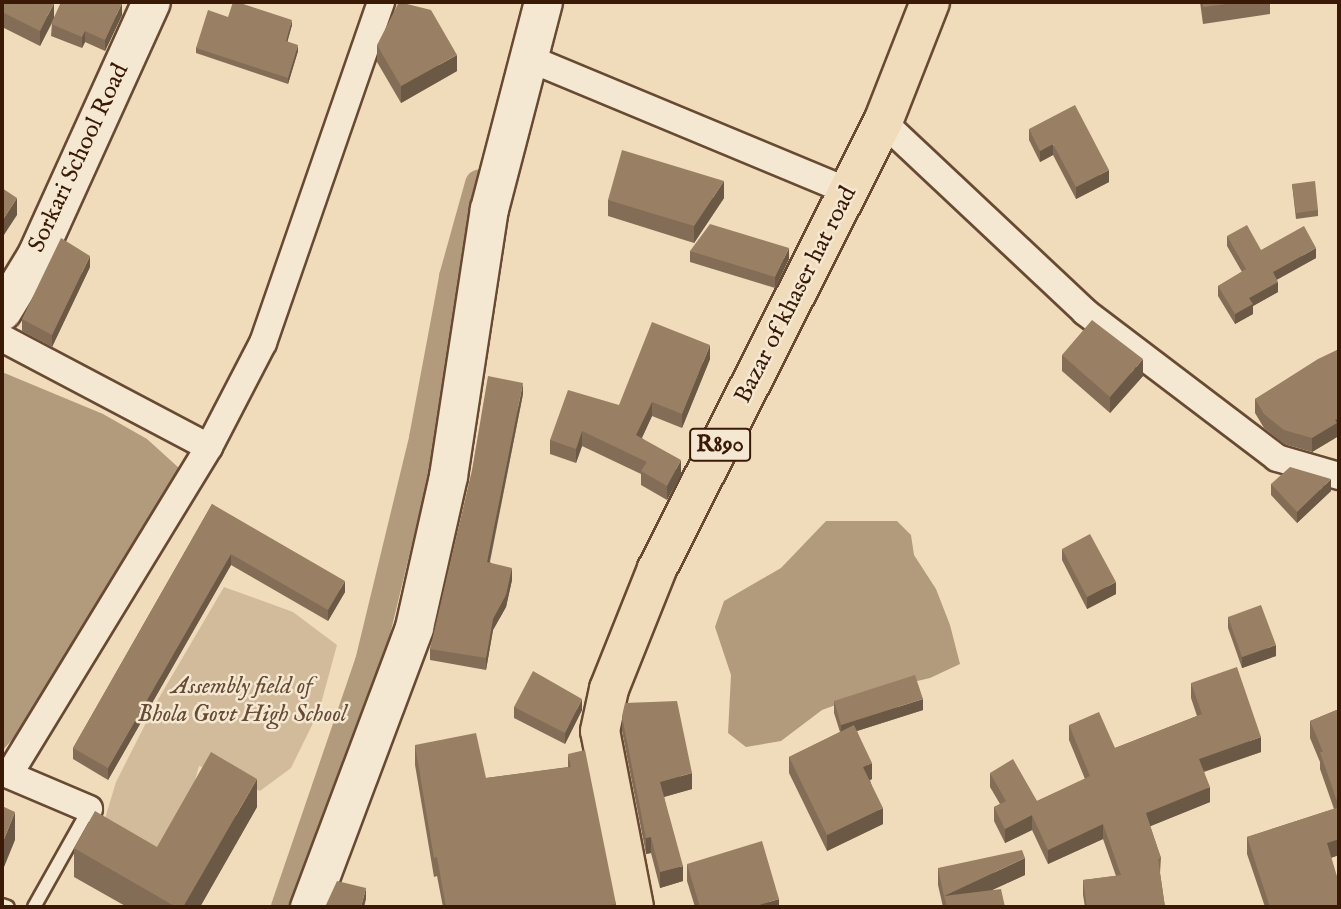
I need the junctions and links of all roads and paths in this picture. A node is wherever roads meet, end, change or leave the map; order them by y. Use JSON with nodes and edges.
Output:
{"nodes":[{"id":1,"x":151,"y":2,"type":"edge"},
{"id":2,"x":381,"y":2,"type":"edge"},
{"id":3,"x":543,"y":2,"type":"edge"},
{"id":4,"x":930,"y":2,"type":"edge"},
{"id":5,"x":528,"y":58,"type":"junction"},
{"id":6,"x":883,"y":122,"type":"junction"},
{"id":7,"x":848,"y":191,"type":"junction"},
{"id":8,"x":2,"y":312,"type":"edge"},
{"id":9,"x":2,"y":338,"type":"edge"},
{"id":10,"x":209,"y":447,"type":"junction"},
{"id":11,"x":1339,"y":477,"type":"edge"},
{"id":12,"x":89,"y":809,"type":"joint"},
{"id":13,"x":2,"y":905,"type":"edge"},
{"id":14,"x":8,"y":907,"type":"edge"},
{"id":15,"x":34,"y":907,"type":"edge"},
{"id":16,"x":309,"y":907,"type":"edge"},
{"id":17,"x":634,"y":907,"type":"edge"}],
"edges":[{"from":1,"to":8,"type":"street","name":"Sorkari School Road"},
{"from":2,"to":10,"type":"street"},
{"from":3,"to":5,"type":"street"},
{"from":4,"to":6,"type":"main road","name":"Bazar of khaser hat road","number":"R890"},
{"from":5,"to":7,"type":"street"},
{"from":5,"to":16,"type":"street"},
{"from":6,"to":7,"type":"main road","name":"Bazar of khaser hat road","number":"R890"},
{"from":6,"to":11,"type":"street"},
{"from":7,"to":17,"type":"main road","name":"Bazar of khaser hat road","number":"R890"},
{"from":9,"to":10,"type":"street"},
{"from":10,"to":12,"type":"street"},
{"from":12,"to":15,"type":"lane"},
{"from":13,"to":14,"type":"lane"}]}
